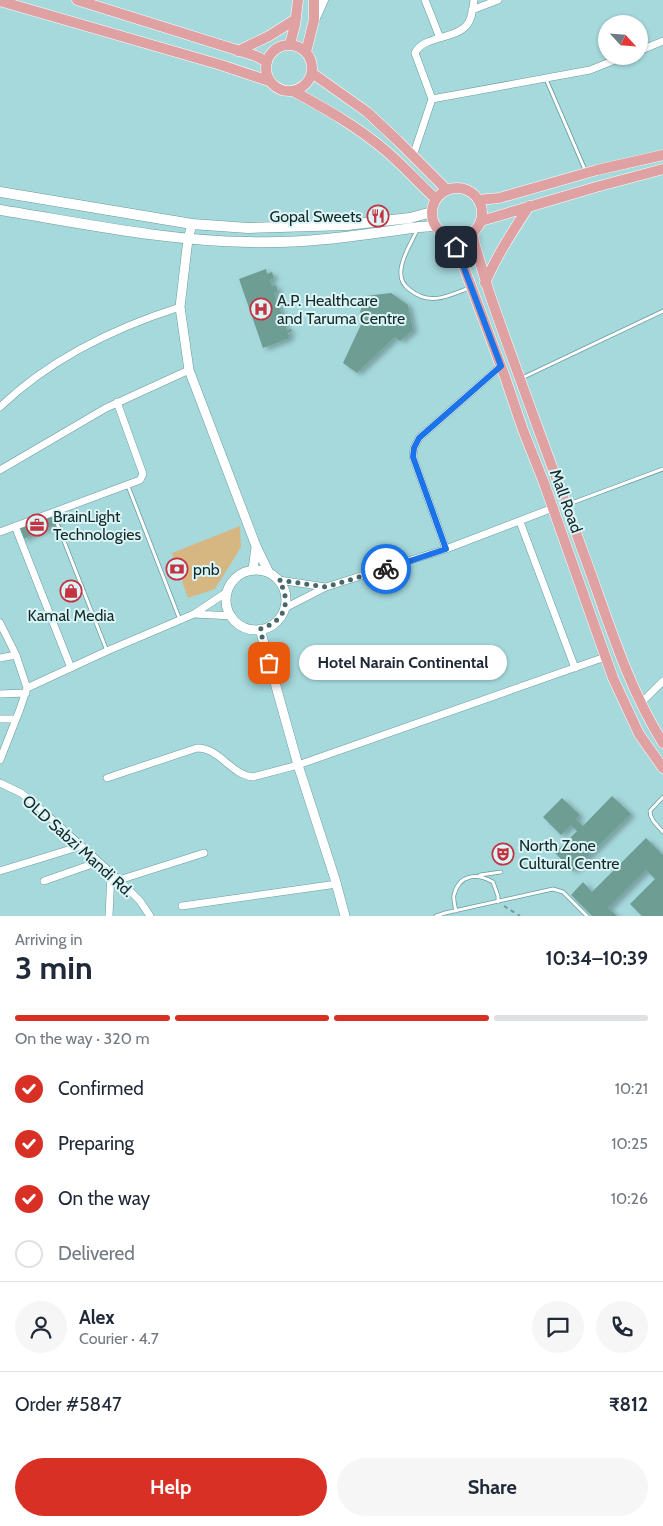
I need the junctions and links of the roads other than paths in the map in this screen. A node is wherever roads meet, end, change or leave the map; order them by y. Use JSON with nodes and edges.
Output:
{"nodes":[{"id":1,"x":77,"y":0,"type":"edge"},
{"id":2,"x":298,"y":0,"type":"edge"},
{"id":3,"x":314,"y":0,"type":"edge"},
{"id":4,"x":323,"y":0,"type":"edge"},
{"id":5,"x":425,"y":0,"type":"edge"},
{"id":6,"x":474,"y":0,"type":"edge"},
{"id":7,"x":498,"y":0,"type":"edge"},
{"id":8,"x":0,"y":1,"type":"edge"},
{"id":9,"x":472,"y":10,"type":"junction"},
{"id":10,"x":296,"y":20,"type":"junction"},
{"id":11,"x":314,"y":20,"type":"junction"},
{"id":12,"x":440,"y":38,"type":"junction"},
{"id":13,"x":663,"y":41,"type":"edge"},
{"id":14,"x":290,"y":44,"type":"junction"},
{"id":15,"x":648,"y":47,"type":"edge"},
{"id":16,"x":238,"y":51,"type":"junction"},
{"id":17,"x":306,"y":52,"type":"junction"},
{"id":18,"x":267,"y":62,"type":"junction"},
{"id":19,"x":602,"y":65,"type":"edge"},
{"id":20,"x":312,"y":72,"type":"junction"},
{"id":21,"x":546,"y":78,"type":"junction"},
{"id":22,"x":269,"y":81,"type":"junction"},
{"id":23,"x":293,"y":91,"type":"junction"},
{"id":24,"x":432,"y":99,"type":"junction"},
{"id":25,"x":663,"y":155,"type":"edge"},
{"id":26,"x":413,"y":156,"type":"junction"},
{"id":27,"x":663,"y":169,"type":"edge"},
{"id":28,"x":587,"y":174,"type":"junction"},
{"id":29,"x":447,"y":190,"type":"junction"},
{"id":30,"x":0,"y":192,"type":"edge"},
{"id":31,"x":436,"y":199,"type":"junction"},
{"id":32,"x":478,"y":200,"type":"junction"},
{"id":33,"x":529,"y":206,"type":"junction"},
{"id":34,"x":0,"y":210,"type":"edge"},
{"id":35,"x":432,"y":212,"type":"junction"},
{"id":36,"x":481,"y":221,"type":"junction"},
{"id":37,"x":192,"y":224,"type":"junction"},
{"id":38,"x":419,"y":226,"type":"junction"},
{"id":39,"x":436,"y":226,"type":"junction"},
{"id":40,"x":473,"y":232,"type":"junction"},
{"id":41,"x":453,"y":238,"type":"junction"},
{"id":42,"x":188,"y":239,"type":"junction"},
{"id":43,"x":485,"y":283,"type":"junction"},
{"id":44,"x":472,"y":287,"type":"junction"},
{"id":45,"x":180,"y":307,"type":"junction"},
{"id":46,"x":663,"y":311,"type":"edge"},
{"id":47,"x":501,"y":366,"type":"junction"},
{"id":48,"x":190,"y":370,"type":"junction"},
{"id":49,"x":519,"y":379,"type":"junction"},
{"id":50,"x":117,"y":402,"type":"junction"},
{"id":51,"x":0,"y":407,"type":"edge"},
{"id":52,"x":663,"y":469,"type":"edge"},
{"id":53,"x":0,"y":470,"type":"edge"},
{"id":54,"x":128,"y":485,"type":"junction"},
{"id":55,"x":566,"y":505,"type":"junction"},
{"id":56,"x":553,"y":508,"type":"junction"},
{"id":57,"x":53,"y":513,"type":"junction"},
{"id":58,"x":520,"y":522,"type":"junction"},
{"id":59,"x":15,"y":526,"type":"junction"},
{"id":60,"x":0,"y":532,"type":"edge"},
{"id":61,"x":256,"y":546,"type":"junction"},
{"id":62,"x":446,"y":549,"type":"junction"},
{"id":63,"x":253,"y":570,"type":"junction"},
{"id":64,"x":268,"y":573,"type":"junction"},
{"id":65,"x":279,"y":580,"type":"junction"},
{"id":66,"x":326,"y":587,"type":"junction"},
{"id":67,"x":227,"y":592,"type":"junction"},
{"id":68,"x":285,"y":608,"type":"junction"},
{"id":69,"x":194,"y":614,"type":"junction"},
{"id":70,"x":232,"y":616,"type":"junction"},
{"id":71,"x":180,"y":620,"type":"junction"},
{"id":72,"x":0,"y":623,"type":"edge"},
{"id":73,"x":260,"y":629,"type":"junction"},
{"id":74,"x":107,"y":651,"type":"junction"},
{"id":75,"x":16,"y":655,"type":"junction"},
{"id":76,"x":605,"y":657,"type":"junction"},
{"id":77,"x":0,"y":658,"type":"edge"},
{"id":78,"x":71,"y":668,"type":"junction"},
{"id":79,"x":575,"y":668,"type":"junction"},
{"id":80,"x":663,"y":681,"type":"edge"},
{"id":81,"x":26,"y":691,"type":"junction"},
{"id":82,"x":0,"y":694,"type":"edge"},
{"id":83,"x":641,"y":703,"type":"junction"},
{"id":84,"x":0,"y":719,"type":"edge"},
{"id":85,"x":15,"y":719,"type":"junction"},
{"id":86,"x":663,"y":743,"type":"edge"},
{"id":87,"x":0,"y":760,"type":"edge"},
{"id":88,"x":298,"y":765,"type":"junction"},
{"id":89,"x":663,"y":768,"type":"edge"},
{"id":90,"x":107,"y":778,"type":"dead end"},
{"id":91,"x":0,"y":782,"type":"edge"},
{"id":92,"x":663,"y":797,"type":"edge"},
{"id":93,"x":663,"y":832,"type":"edge"},
{"id":94,"x":81,"y":846,"type":"junction"},
{"id":95,"x":204,"y":853,"type":"dead end"},
{"id":96,"x":98,"y":862,"type":"junction"},
{"id":97,"x":0,"y":871,"type":"edge"},
{"id":98,"x":501,"y":872,"type":"dead end"},
{"id":99,"x":111,"y":873,"type":"junction"},
{"id":100,"x":479,"y":876,"type":"junction"},
{"id":101,"x":118,"y":880,"type":"junction"},
{"id":102,"x":44,"y":882,"type":"dead end"},
{"id":103,"x":337,"y":884,"type":"junction"},
{"id":104,"x":498,"y":902,"type":"junction"},
{"id":105,"x":182,"y":906,"type":"dead end"},
{"id":106,"x":456,"y":911,"type":"junction"},
{"id":107,"x":144,"y":912,"type":"edge"},
{"id":108,"x":109,"y":916,"type":"edge"},
{"id":109,"x":150,"y":916,"type":"edge"},
{"id":110,"x":346,"y":916,"type":"edge"},
{"id":111,"x":436,"y":916,"type":"edge"},
{"id":112,"x":587,"y":916,"type":"edge"}],
"edges":[{"from":1,"to":16,"type":"main road"},
{"from":2,"to":10,"type":"main road"},
{"from":3,"to":11,"type":"main road"},
{"from":4,"to":11,"type":"main road"},
{"from":5,"to":12,"type":"street"},
{"from":6,"to":9,"type":"street"},
{"from":7,"to":9,"type":"street"},
{"from":8,"to":22,"type":"main road"},
{"from":9,"to":12,"type":"street"},
{"from":10,"to":14,"type":"main road"},
{"from":10,"to":16,"type":"main road"},
{"from":11,"to":17,"type":"main road"},
{"from":12,"to":24,"type":"street"},
{"from":13,"to":15,"type":"street"},
{"from":14,"to":17,"type":"main road"},
{"from":14,"to":18,"type":"main road"},
{"from":16,"to":18,"type":"main road"},
{"from":17,"to":20,"type":"main road"},
{"from":18,"to":22,"type":"main road"},
{"from":19,"to":21,"type":"street"},
{"from":20,"to":23,"type":"main road"},
{"from":20,"to":26,"type":"main road"},
{"from":21,"to":24,"type":"street"},
{"from":21,"to":28,"type":"lane"},
{"from":22,"to":23,"type":"main road"},
{"from":23,"to":31,"type":"main road"},
{"from":24,"to":26,"type":"street"},
{"from":25,"to":28,"type":"main road"},
{"from":26,"to":29,"type":"main road"},
{"from":27,"to":33,"type":"main road"},
{"from":28,"to":32,"type":"main road"},
{"from":29,"to":31,"type":"main road"},
{"from":29,"to":32,"type":"main road"},
{"from":30,"to":37,"type":"main road"},
{"from":31,"to":35,"type":"main road"},
{"from":32,"to":36,"type":"main road"},
{"from":33,"to":36,"type":"main road"},
{"from":33,"to":43,"type":"main road"},
{"from":34,"to":42,"type":"main road"},
{"from":35,"to":37,"type":"main road"},
{"from":35,"to":39,"type":"main road"},
{"from":36,"to":40,"type":"main road"},
{"from":37,"to":42,"type":"street"},
{"from":38,"to":39,"type":"main road"},
{"from":38,"to":42,"type":"main road"},
{"from":38,"to":44,"type":"lane"},
{"from":39,"to":41,"type":"main road"},
{"from":40,"to":41,"type":"main road"},
{"from":40,"to":43,"type":"main road","name":"Mall Road"},
{"from":41,"to":44,"type":"main road","name":"Mall Road"},
{"from":42,"to":45,"type":"street"},
{"from":43,"to":49,"type":"main road","name":"Mall Road"},
{"from":44,"to":47,"type":"main road","name":"Mall Road"},
{"from":45,"to":48,"type":"street"},
{"from":45,"to":51,"type":"street"},
{"from":46,"to":49,"type":"lane"},
{"from":47,"to":56,"type":"main road","name":"Mall Road"},
{"from":47,"to":62,"type":"street"},
{"from":48,"to":50,"type":"street"},
{"from":48,"to":61,"type":"street"},
{"from":49,"to":55,"type":"main road","name":"Mall Road"},
{"from":50,"to":53,"type":"street"},
{"from":50,"to":54,"type":"street"},
{"from":52,"to":55,"type":"lane"},
{"from":54,"to":57,"type":"street"},
{"from":54,"to":71,"type":"lane"},
{"from":55,"to":83,"type":"main road","name":"Mall Road"},
{"from":56,"to":58,"type":"street"},
{"from":56,"to":76,"type":"main road","name":"Mall Road"},
{"from":57,"to":59,"type":"street"},
{"from":57,"to":74,"type":"lane"},
{"from":58,"to":62,"type":"street"},
{"from":58,"to":79,"type":"street"},
{"from":59,"to":60,"type":"street"},
{"from":59,"to":78,"type":"street"},
{"from":61,"to":63,"type":"street"},
{"from":61,"to":64,"type":"street"},
{"from":62,"to":66,"type":"street"},
{"from":63,"to":64,"type":"street"},
{"from":63,"to":67,"type":"street"},
{"from":64,"to":65,"type":"street"},
{"from":65,"to":66,"type":"street"},
{"from":65,"to":68,"type":"street"},
{"from":66,"to":68,"type":"street"},
{"from":67,"to":69,"type":"street"},
{"from":67,"to":70,"type":"street"},
{"from":68,"to":73,"type":"street"},
{"from":69,"to":70,"type":"street"},
{"from":69,"to":71,"type":"street"},
{"from":70,"to":73,"type":"street"},
{"from":71,"to":74,"type":"street"},
{"from":72,"to":75,"type":"street"},
{"from":73,"to":88,"type":"street"},
{"from":74,"to":78,"type":"street"},
{"from":75,"to":77,"type":"street"},
{"from":75,"to":81,"type":"street"},
{"from":76,"to":79,"type":"street"},
{"from":76,"to":89,"type":"main road","name":"Mall Road"},
{"from":78,"to":81,"type":"street"},
{"from":79,"to":88,"type":"street"},
{"from":80,"to":83,"type":"street"},
{"from":81,"to":82,"type":"street"},
{"from":81,"to":85,"type":"street"},
{"from":83,"to":86,"type":"main road","name":"Mall Road"},
{"from":84,"to":85,"type":"street"},
{"from":85,"to":87,"type":"street"},
{"from":88,"to":90,"type":"street"},
{"from":88,"to":103,"type":"street"},
{"from":91,"to":94,"type":"street","name":"OLD Sabzi Mandi Rd."},
{"from":92,"to":93,"type":"lane"},
{"from":94,"to":96,"type":"street","name":"OLD Sabzi Mandi Rd."},
{"from":94,"to":97,"type":"street"},
{"from":95,"to":101,"type":"street"},
{"from":96,"to":99,"type":"street","name":"OLD Sabzi Mandi Rd."},
{"from":96,"to":102,"type":"street"},
{"from":98,"to":100,"type":"lane"},
{"from":99,"to":101,"type":"street","name":"OLD Sabzi Mandi Rd."},
{"from":99,"to":108,"type":"street"},
{"from":100,"to":104,"type":"lane"},
{"from":100,"to":106,"type":"lane"},
{"from":101,"to":107,"type":"street","name":"OLD Sabzi Mandi Rd."},
{"from":103,"to":105,"type":"street"},
{"from":103,"to":110,"type":"street"},
{"from":104,"to":106,"type":"lane"},
{"from":104,"to":112,"type":"lane"},
{"from":106,"to":111,"type":"lane"},
{"from":107,"to":109,"type":"street","name":"OLD Sabzi Mandi Rd."}]}
